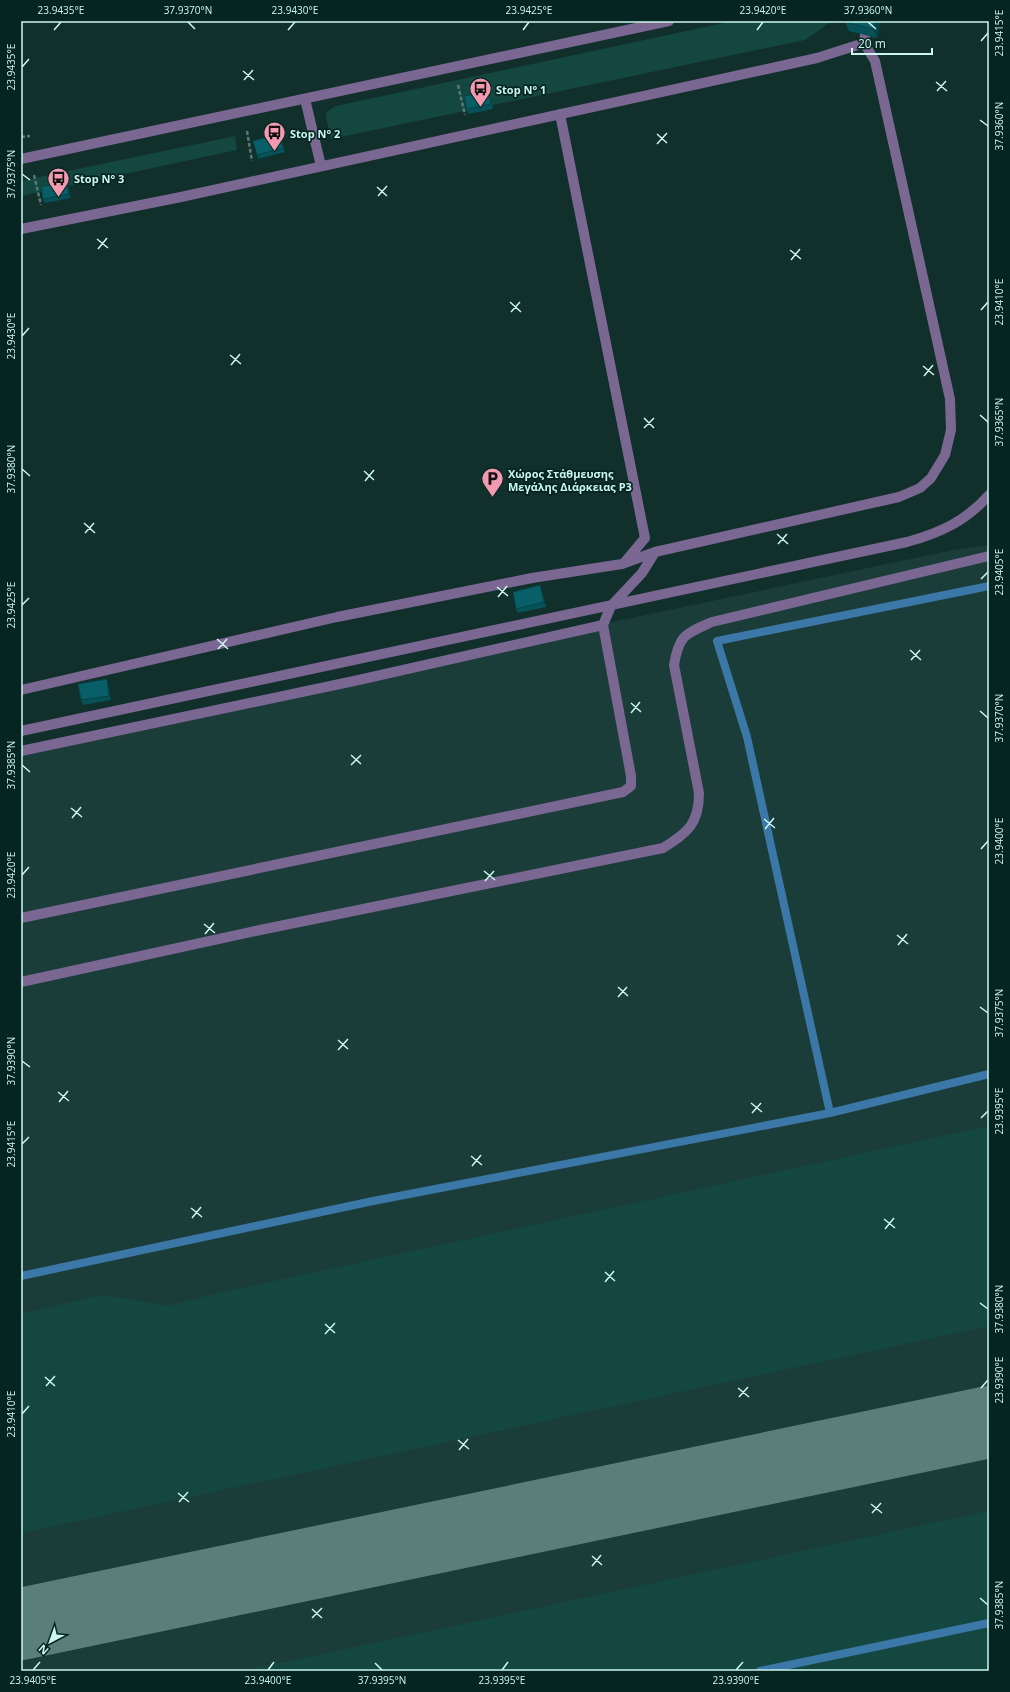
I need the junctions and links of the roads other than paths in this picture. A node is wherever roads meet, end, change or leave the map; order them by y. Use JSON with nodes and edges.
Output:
{"nodes":[{"id":1,"x":669,"y":21,"type":"edge"},
{"id":2,"x":305,"y":99,"type":"junction"},
{"id":3,"x":560,"y":114,"type":"junction"},
{"id":4,"x":21,"y":159,"type":"edge"},
{"id":5,"x":321,"y":166,"type":"junction"},
{"id":6,"x":21,"y":229,"type":"edge"},
{"id":7,"x":989,"y":495,"type":"edge"},
{"id":8,"x":655,"y":552,"type":"junction"},
{"id":9,"x":989,"y":556,"type":"edge"},
{"id":10,"x":622,"y":564,"type":"junction"},
{"id":11,"x":611,"y":606,"type":"junction"},
{"id":12,"x":603,"y":625,"type":"junction"},
{"id":13,"x":21,"y":690,"type":"edge"},
{"id":14,"x":21,"y":731,"type":"edge"},
{"id":15,"x":21,"y":751,"type":"edge"},
{"id":16,"x":21,"y":918,"type":"edge"},
{"id":17,"x":21,"y":982,"type":"edge"}],
"edges":[{"from":1,"to":2,"type":"lane"},
{"from":2,"to":4,"type":"lane"},
{"from":2,"to":5,"type":"lane"},
{"from":3,"to":5,"type":"lane"},
{"from":3,"to":8,"type":"lane"},
{"from":3,"to":10,"type":"lane"},
{"from":5,"to":6,"type":"lane"},
{"from":7,"to":11,"type":"lane"},
{"from":8,"to":10,"type":"lane"},
{"from":8,"to":11,"type":"lane"},
{"from":9,"to":17,"type":"lane"},
{"from":10,"to":13,"type":"lane"},
{"from":11,"to":12,"type":"lane"},
{"from":11,"to":14,"type":"lane"},
{"from":12,"to":15,"type":"lane"},
{"from":12,"to":16,"type":"lane"}]}
